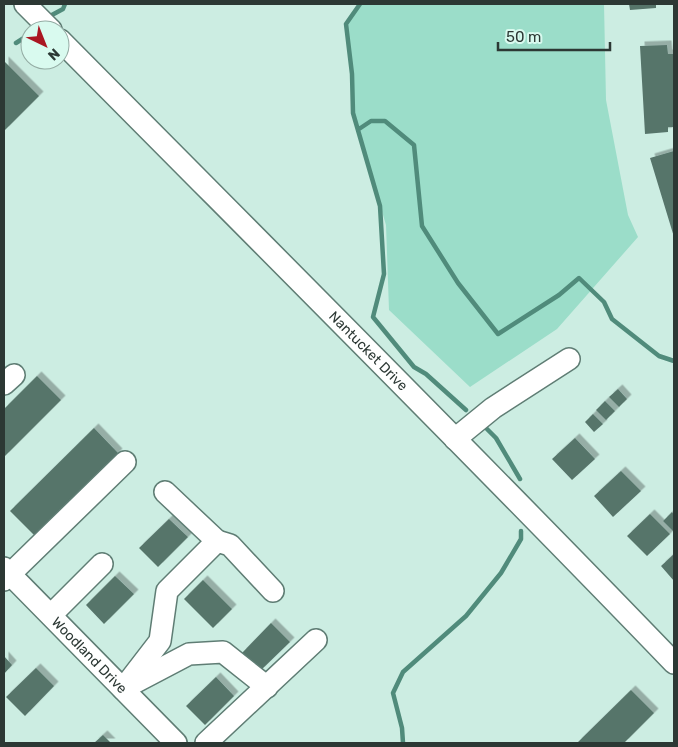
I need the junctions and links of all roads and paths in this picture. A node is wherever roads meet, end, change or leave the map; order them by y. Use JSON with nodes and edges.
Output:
{"nodes":[{"id":1,"x":25,"y":4,"type":"edge"},
{"id":2,"x":40,"y":20,"type":"edge"},
{"id":3,"x":70,"y":50,"type":"edge"},
{"id":4,"x":569,"y":359,"type":"dead end"},
{"id":5,"x":455,"y":439,"type":"junction"},
{"id":6,"x":125,"y":462,"type":"dead end"},
{"id":7,"x":165,"y":492,"type":"dead end"},
{"id":8,"x":218,"y":541,"type":"junction"},
{"id":9,"x":102,"y":564,"type":"dead end"},
{"id":10,"x":6,"y":574,"type":"edge"},
{"id":11,"x":273,"y":591,"type":"dead end"},
{"id":12,"x":51,"y":615,"type":"junction"},
{"id":13,"x":316,"y":640,"type":"dead end"},
{"id":14,"x":674,"y":663,"type":"edge"},
{"id":15,"x":266,"y":687,"type":"junction"},
{"id":16,"x":123,"y":689,"type":"junction"},
{"id":17,"x":176,"y":743,"type":"edge"},
{"id":18,"x":206,"y":743,"type":"edge"}],
"edges":[{"from":1,"to":2,"type":"street"},
{"from":3,"to":5,"type":"street","name":"Nantucket Drive"},
{"from":4,"to":5,"type":"street"},
{"from":5,"to":14,"type":"street","name":"Nantucket Drive"},
{"from":6,"to":10,"type":"street"},
{"from":7,"to":8,"type":"street"},
{"from":8,"to":11,"type":"street"},
{"from":8,"to":16,"type":"street"},
{"from":9,"to":12,"type":"street"},
{"from":10,"to":12,"type":"street","name":"Woodland Drive"},
{"from":12,"to":16,"type":"street","name":"Woodland Drive"},
{"from":13,"to":15,"type":"street"},
{"from":15,"to":16,"type":"street"},
{"from":15,"to":18,"type":"street"},
{"from":16,"to":17,"type":"street","name":"Woodland Drive"}]}
